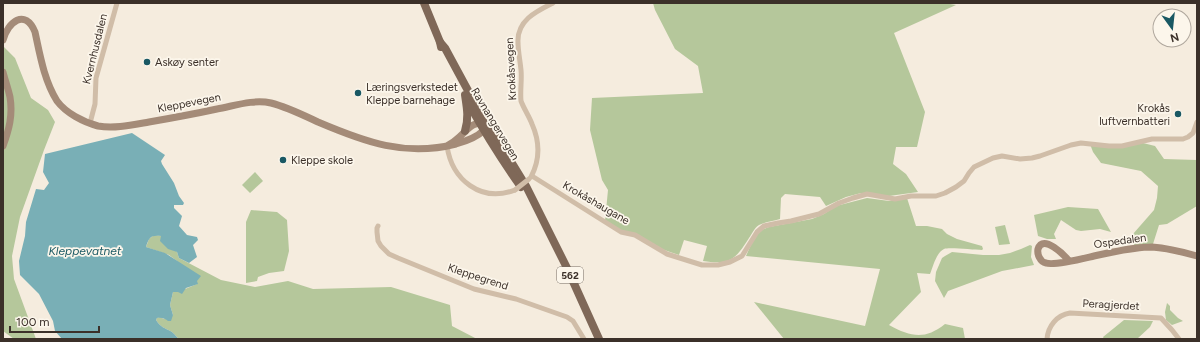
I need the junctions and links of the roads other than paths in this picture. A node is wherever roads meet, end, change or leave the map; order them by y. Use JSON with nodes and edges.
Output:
{"nodes":[{"id":1,"x":117,"y":3,"type":"edge"},
{"id":2,"x":424,"y":3,"type":"edge"},
{"id":3,"x":553,"y":3,"type":"edge"},
{"id":4,"x":3,"y":40,"type":"edge"},
{"id":5,"x":440,"y":42,"type":"junction"},
{"id":6,"x":3,"y":72,"type":"edge"},
{"id":7,"x":464,"y":95,"type":"junction"},
{"id":8,"x":1197,"y":122,"type":"edge"},
{"id":9,"x":90,"y":123,"type":"junction"},
{"id":10,"x":483,"y":125,"type":"junction"},
{"id":11,"x":465,"y":131,"type":"junction"},
{"id":12,"x":3,"y":146,"type":"edge"},
{"id":13,"x":446,"y":146,"type":"junction"},
{"id":14,"x":530,"y":177,"type":"junction"},
{"id":15,"x":378,"y":226,"type":"dead end"},
{"id":16,"x":1197,"y":256,"type":"edge"},
{"id":17,"x":1069,"y":261,"type":"dead end"},
{"id":18,"x":584,"y":339,"type":"edge"},
{"id":19,"x":599,"y":339,"type":"edge"},
{"id":20,"x":1047,"y":339,"type":"edge"},
{"id":21,"x":1179,"y":339,"type":"edge"}],
"edges":[{"from":1,"to":9,"type":"street","name":"Kvernhusdalen"},
{"from":2,"to":5,"type":"main road","name":"Ravnangervegen","number":"562"},
{"from":3,"to":14,"type":"street","name":"Krokåsvegen"},
{"from":4,"to":9,"type":"main road","name":"Kleppevegen"},
{"from":5,"to":7,"type":"main road","name":"Ravnangervegen","number":"562"},
{"from":5,"to":10,"type":"main road","name":"Ravnangervegen","number":"562"},
{"from":6,"to":12,"type":"main road"},
{"from":7,"to":10,"type":"main road","name":"Ravnangervegen","number":"562"},
{"from":7,"to":11,"type":"main road"},
{"from":8,"to":14,"type":"street","name":"Krokåshaugane"},
{"from":9,"to":13,"type":"main road","name":"Kleppevegen"},
{"from":10,"to":11,"type":"main road"},
{"from":10,"to":13,"type":"main road","name":"Kleppevegen"},
{"from":10,"to":19,"type":"main road","name":"Ravnangervegen","number":"562"},
{"from":11,"to":13,"type":"main road"},
{"from":13,"to":14,"type":"street","bridge":true},
{"from":15,"to":18,"type":"street","name":"Kleppegrend"},
{"from":16,"to":17,"type":"main road","name":"Ospedalen"},
{"from":20,"to":21,"type":"street","name":"Peragjerdet"}]}
